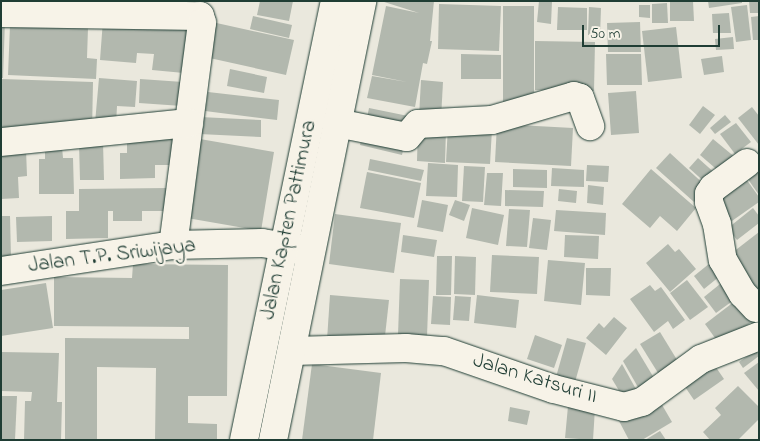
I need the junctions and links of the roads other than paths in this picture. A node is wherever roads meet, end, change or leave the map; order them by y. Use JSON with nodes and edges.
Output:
{"nodes":[{"id":1,"x":335,"y":1,"type":"edge"},
{"id":2,"x":362,"y":1,"type":"edge"},
{"id":3,"x":1,"y":13,"type":"edge"},
{"id":4,"x":189,"y":123,"type":"junction"},
{"id":5,"x":337,"y":123,"type":"junction"},
{"id":6,"x":590,"y":126,"type":"dead end"},
{"id":7,"x":1,"y":142,"type":"edge"},
{"id":8,"x":748,"y":163,"type":"dead end"},
{"id":9,"x":173,"y":245,"type":"junction"},
{"id":10,"x":283,"y":245,"type":"junction"},
{"id":11,"x":310,"y":251,"type":"junction"},
{"id":12,"x":1,"y":271,"type":"edge"},
{"id":13,"x":758,"y":308,"type":"edge"},
{"id":14,"x":759,"y":336,"type":"edge"},
{"id":15,"x":292,"y":351,"type":"junction"},
{"id":16,"x":244,"y":440,"type":"edge"},
{"id":17,"x":273,"y":440,"type":"edge"}],
"edges":[{"from":1,"to":10,"type":"street","name":"Jalan Kapten Pattimura"},
{"from":2,"to":5,"type":"street","name":"Jalan Kapten Pattimura"},
{"from":3,"to":4,"type":"street"},
{"from":4,"to":7,"type":"street"},
{"from":4,"to":9,"type":"street"},
{"from":5,"to":6,"type":"street"},
{"from":5,"to":11,"type":"street","name":"Jalan Kapten Pattimura"},
{"from":8,"to":13,"type":"street"},
{"from":9,"to":10,"type":"street","name":"Jalan T.P. Sriwijaya"},
{"from":9,"to":12,"type":"street","name":"Jalan T.P. Sriwijaya"},
{"from":10,"to":11,"type":"street","name":"Jalan T.P. Sriwijaya"},
{"from":10,"to":16,"type":"street","name":"Jalan Kapten Pattimura"},
{"from":11,"to":15,"type":"street","name":"Jalan Kapten Pattimura"},
{"from":14,"to":15,"type":"street","name":"Jalan Katsuri II"},
{"from":15,"to":17,"type":"street","name":"Jalan Kapten Pattimura"}]}
